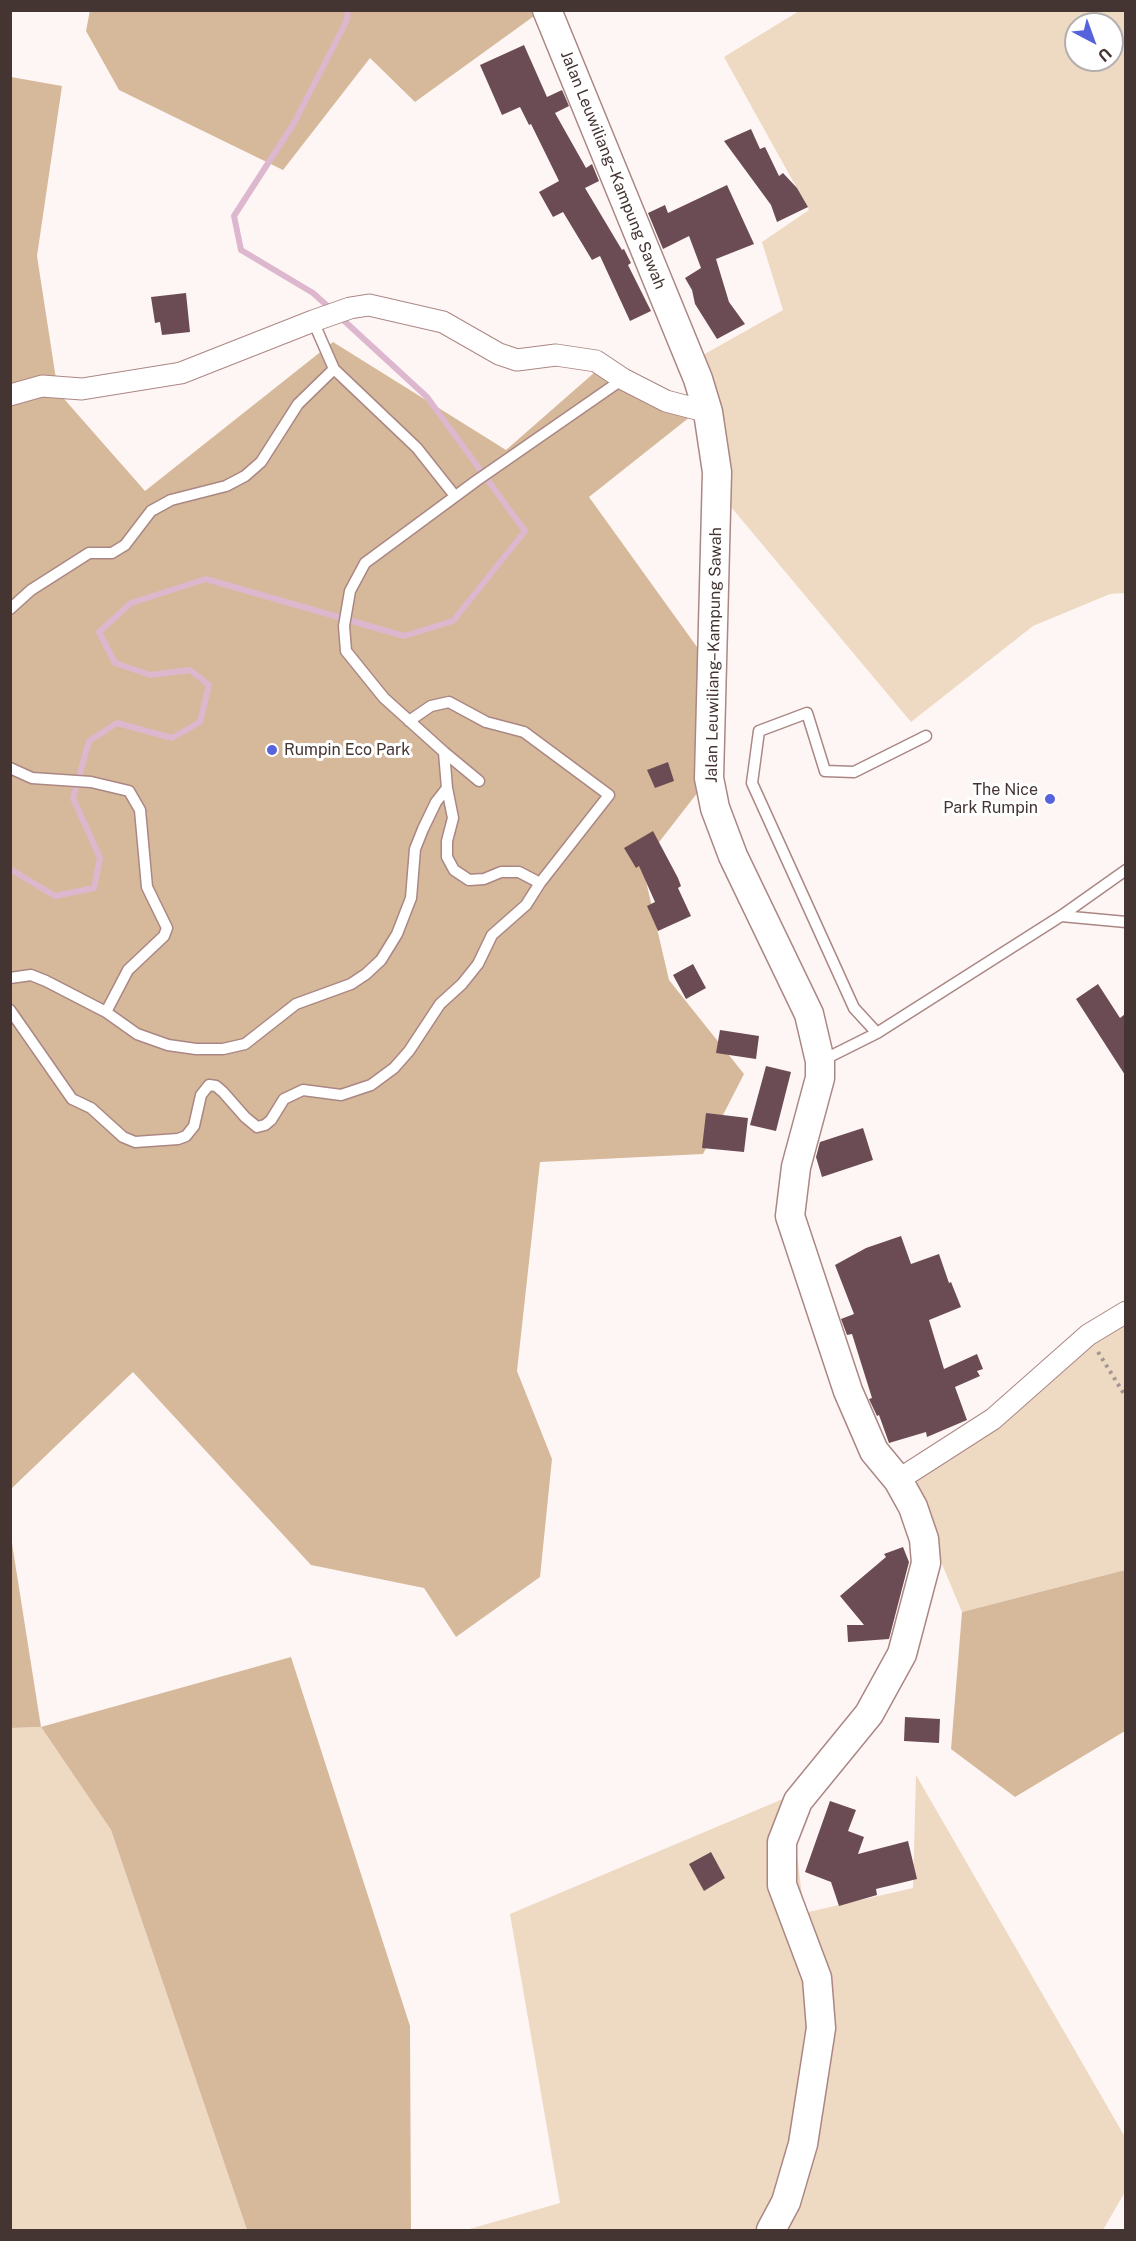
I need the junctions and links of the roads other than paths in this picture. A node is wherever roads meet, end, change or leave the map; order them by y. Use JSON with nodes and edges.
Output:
{"nodes":[{"id":1,"x":547,"y":10,"type":"edge"},
{"id":2,"x":319,"y":319,"type":"junction"},
{"id":3,"x":334,"y":369,"type":"junction"},
{"id":4,"x":623,"y":379,"type":"junction"},
{"id":5,"x":10,"y":395,"type":"edge"},
{"id":6,"x":708,"y":412,"type":"junction"},
{"id":7,"x":455,"y":496,"type":"junction"},
{"id":8,"x":10,"y":609,"type":"edge"},
{"id":9,"x":409,"y":721,"type":"junction"},
{"id":10,"x":926,"y":736,"type":"dead end"},
{"id":11,"x":444,"y":752,"type":"junction"},
{"id":12,"x":10,"y":768,"type":"edge"},
{"id":13,"x":479,"y":781,"type":"dead end"},
{"id":14,"x":447,"y":788,"type":"junction"},
{"id":15,"x":1125,"y":870,"type":"edge"},
{"id":16,"x":540,"y":883,"type":"junction"},
{"id":17,"x":1061,"y":916,"type":"junction"},
{"id":18,"x":1125,"y":922,"type":"edge"},
{"id":19,"x":10,"y":978,"type":"edge"},
{"id":20,"x":10,"y":1010,"type":"edge"},
{"id":21,"x":106,"y":1012,"type":"junction"},
{"id":22,"x":877,"y":1033,"type":"junction"},
{"id":23,"x":820,"y":1061,"type":"junction"},
{"id":24,"x":1125,"y":1312,"type":"edge"},
{"id":25,"x":898,"y":1480,"type":"junction"},
{"id":26,"x":771,"y":2230,"type":"edge"}],
"edges":[{"from":1,"to":6,"type":"main road","name":"Jalan Leuwiliang–Kampung Sawah"},
{"from":2,"to":3,"type":"lane"},
{"from":2,"to":4,"type":"street"},
{"from":2,"to":5,"type":"street"},
{"from":3,"to":7,"type":"lane"},
{"from":3,"to":8,"type":"lane"},
{"from":4,"to":6,"type":"street"},
{"from":4,"to":7,"type":"lane"},
{"from":6,"to":23,"type":"main road","name":"Jalan Leuwiliang–Kampung Sawah"},
{"from":7,"to":9,"type":"lane"},
{"from":9,"to":11,"type":"lane"},
{"from":9,"to":16,"type":"lane"},
{"from":10,"to":22,"type":"lane"},
{"from":11,"to":13,"type":"lane"},
{"from":11,"to":14,"type":"lane"},
{"from":12,"to":21,"type":"lane"},
{"from":14,"to":16,"type":"lane"},
{"from":14,"to":21,"type":"lane"},
{"from":15,"to":17,"type":"lane"},
{"from":16,"to":20,"type":"lane"},
{"from":17,"to":18,"type":"lane"},
{"from":17,"to":22,"type":"lane"},
{"from":19,"to":21,"type":"lane"},
{"from":22,"to":23,"type":"lane"},
{"from":23,"to":25,"type":"main road","name":"Jalan Leuwiliang–Kampung Sawah"},
{"from":24,"to":25,"type":"street"},
{"from":25,"to":26,"type":"main road","name":"Jalan Leuwiliang–Kampung Sawah"}]}
